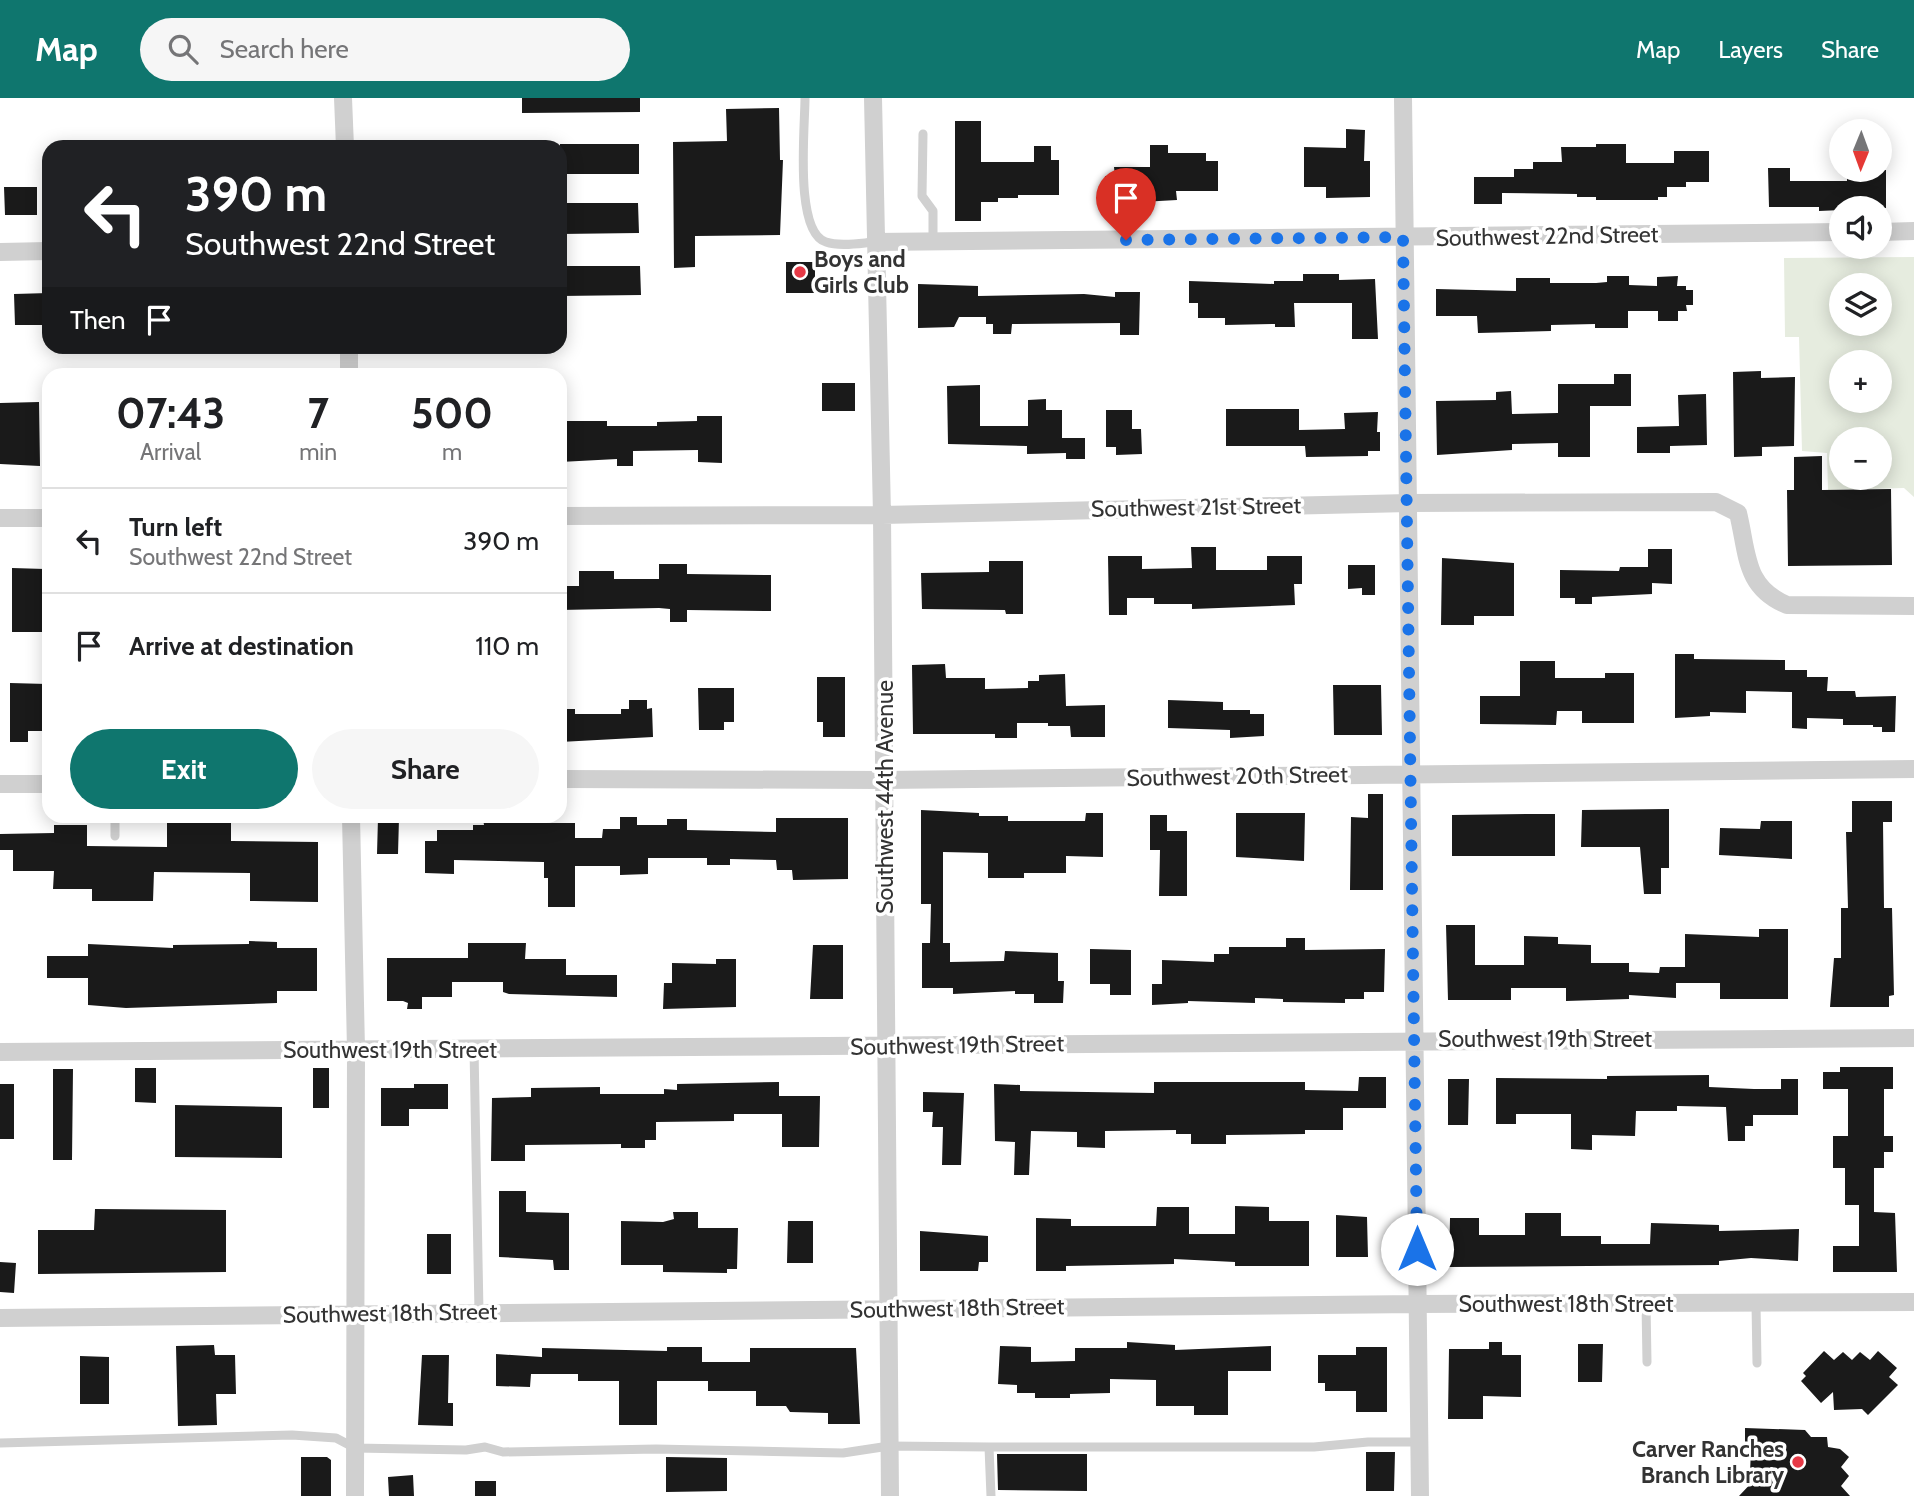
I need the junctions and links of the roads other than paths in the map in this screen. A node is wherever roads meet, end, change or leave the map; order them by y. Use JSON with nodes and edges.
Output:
{"nodes":[{"id":1,"x":343,"y":98,"type":"edge"},
{"id":2,"x":805,"y":98,"type":"edge"},
{"id":3,"x":873,"y":98,"type":"edge"},
{"id":4,"x":1403,"y":98,"type":"edge"},
{"id":5,"x":923,"y":134,"type":"dead end"},
{"id":6,"x":345,"y":140,"type":"edge"},
{"id":7,"x":1829,"y":232,"type":"edge"},
{"id":8,"x":1892,"y":232,"type":"edge"},
{"id":9,"x":1914,"y":232,"type":"edge"},
{"id":10,"x":1403,"y":237,"type":"junction"},
{"id":11,"x":933,"y":242,"type":"junction"},
{"id":12,"x":875,"y":243,"type":"junction"},
{"id":13,"x":42,"y":251,"type":"edge"},
{"id":14,"x":0,"y":252,"type":"edge"},
{"id":15,"x":1409,"y":503,"type":"junction"},
{"id":16,"x":882,"y":515,"type":"junction"},
{"id":17,"x":567,"y":516,"type":"edge"},
{"id":18,"x":0,"y":518,"type":"edge"},
{"id":19,"x":42,"y":518,"type":"edge"},
{"id":20,"x":1914,"y":606,"type":"edge"},
{"id":21,"x":1914,"y":769,"type":"edge"},
{"id":22,"x":1411,"y":774,"type":"junction"},
{"id":23,"x":567,"y":779,"type":"edge"},
{"id":24,"x":884,"y":780,"type":"junction"},
{"id":25,"x":42,"y":784,"type":"edge"},
{"id":26,"x":0,"y":785,"type":"edge"},
{"id":27,"x":115,"y":823,"type":"edge"},
{"id":28,"x":351,"y":823,"type":"edge"},
{"id":29,"x":115,"y":836,"type":"dead end"},
{"id":30,"x":1914,"y":1038,"type":"edge"},
{"id":31,"x":1416,"y":1040,"type":"junction"},
{"id":32,"x":887,"y":1046,"type":"junction"},
{"id":33,"x":474,"y":1049,"type":"junction"},
{"id":34,"x":356,"y":1050,"type":"junction"},
{"id":35,"x":0,"y":1052,"type":"edge"},
{"id":36,"x":1914,"y":1302,"type":"edge"},
{"id":37,"x":1417,"y":1304,"type":"junction"},
{"id":38,"x":1646,"y":1304,"type":"junction"},
{"id":39,"x":1756,"y":1304,"type":"junction"},
{"id":40,"x":887,"y":1309,"type":"junction"},
{"id":41,"x":479,"y":1312,"type":"junction"},
{"id":42,"x":355,"y":1314,"type":"junction"},
{"id":43,"x":0,"y":1318,"type":"edge"},
{"id":44,"x":1647,"y":1362,"type":"dead end"},
{"id":45,"x":1757,"y":1363,"type":"dead end"},
{"id":46,"x":1419,"y":1442,"type":"junction"},
{"id":47,"x":0,"y":1443,"type":"edge"},
{"id":48,"x":889,"y":1446,"type":"junction"},
{"id":49,"x":355,"y":1447,"type":"junction"},
{"id":50,"x":989,"y":1447,"type":"junction"},
{"id":51,"x":355,"y":1496,"type":"edge"},
{"id":52,"x":890,"y":1496,"type":"edge"},
{"id":53,"x":990,"y":1496,"type":"edge"},
{"id":54,"x":1420,"y":1496,"type":"edge"}],
"edges":[{"from":1,"to":6,"type":"street"},
{"from":2,"to":12,"type":"lane"},
{"from":3,"to":12,"type":"street","name":"Southwest 44th Avenue"},
{"from":4,"to":10,"type":"street"},
{"from":5,"to":11,"type":"lane"},
{"from":7,"to":10,"type":"street","name":"Southwest 22nd Street"},
{"from":8,"to":9,"type":"street"},
{"from":10,"to":11,"type":"street","name":"Southwest 22nd Street"},
{"from":10,"to":15,"type":"street"},
{"from":11,"to":12,"type":"street","name":"Southwest 22nd Street"},
{"from":12,"to":16,"type":"street","name":"Southwest 44th Avenue"},
{"from":13,"to":14,"type":"street"},
{"from":15,"to":16,"type":"street","name":"Southwest 21st Street"},
{"from":15,"to":20,"type":"street","name":"Southwest 21st Street"},
{"from":15,"to":22,"type":"street"},
{"from":16,"to":17,"type":"street","name":"Southwest 21st Street"},
{"from":16,"to":24,"type":"street","name":"Southwest 44th Avenue"},
{"from":18,"to":19,"type":"street"},
{"from":21,"to":22,"type":"street","name":"Southwest 20th Street"},
{"from":22,"to":24,"type":"street","name":"Southwest 20th Street"},
{"from":22,"to":31,"type":"street"},
{"from":23,"to":24,"type":"street","name":"Southwest 20th Street"},
{"from":24,"to":32,"type":"street","name":"Southwest 44th Avenue"},
{"from":25,"to":26,"type":"street"},
{"from":27,"to":29,"type":"lane"},
{"from":28,"to":34,"type":"street"},
{"from":30,"to":31,"type":"street","name":"Southwest 19th Street"},
{"from":31,"to":32,"type":"street","name":"Southwest 19th Street"},
{"from":31,"to":37,"type":"street"},
{"from":32,"to":33,"type":"street","name":"Southwest 19th Street"},
{"from":32,"to":40,"type":"street","name":"Southwest 44th Avenue"},
{"from":33,"to":34,"type":"street","name":"Southwest 19th Street"},
{"from":33,"to":41,"type":"lane"},
{"from":34,"to":35,"type":"street","name":"Southwest 19th Street"},
{"from":34,"to":42,"type":"street"},
{"from":36,"to":39,"type":"street","name":"Southwest 18th Street"},
{"from":37,"to":38,"type":"street","name":"Southwest 18th Street"},
{"from":37,"to":40,"type":"street","name":"Southwest 18th Street"},
{"from":37,"to":46,"type":"street"},
{"from":38,"to":39,"type":"street","name":"Southwest 18th Street"},
{"from":38,"to":44,"type":"lane"},
{"from":39,"to":45,"type":"lane"},
{"from":40,"to":41,"type":"street","name":"Southwest 18th Street"},
{"from":40,"to":48,"type":"street","name":"Southwest 44th Avenue"},
{"from":41,"to":42,"type":"street","name":"Southwest 18th Street"},
{"from":42,"to":43,"type":"street","name":"Southwest 18th Street"},
{"from":42,"to":49,"type":"street"},
{"from":46,"to":50,"type":"lane"},
{"from":46,"to":54,"type":"street"},
{"from":47,"to":49,"type":"lane"},
{"from":48,"to":49,"type":"lane"},
{"from":48,"to":50,"type":"lane"},
{"from":48,"to":52,"type":"street","name":"Southwest 44th Avenue"},
{"from":49,"to":51,"type":"street"},
{"from":50,"to":53,"type":"lane"}]}
